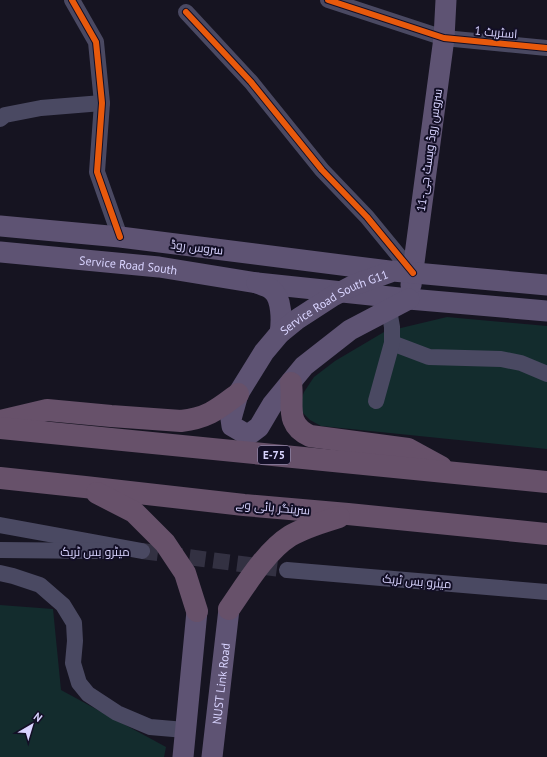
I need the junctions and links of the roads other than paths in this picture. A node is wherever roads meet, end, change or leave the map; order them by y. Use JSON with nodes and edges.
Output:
{"nodes":[{"id":1,"x":72,"y":0,"type":"edge"},
{"id":2,"x":328,"y":0,"type":"edge"},
{"id":3,"x":446,"y":0,"type":"edge"},
{"id":4,"x":186,"y":12,"type":"dead end"},
{"id":5,"x":444,"y":38,"type":"junction"},
{"id":6,"x":547,"y":48,"type":"edge"},
{"id":7,"x":102,"y":103,"type":"junction"},
{"id":8,"x":0,"y":119,"type":"edge"},
{"id":9,"x":0,"y":226,"type":"edge"},
{"id":10,"x":120,"y":237,"type":"junction"},
{"id":11,"x":0,"y":252,"type":"edge"},
{"id":12,"x":403,"y":272,"type":"junction"},
{"id":13,"x":257,"y":283,"type":"junction"},
{"id":14,"x":547,"y":285,"type":"edge"},
{"id":15,"x":340,"y":292,"type":"junction"},
{"id":16,"x":409,"y":299,"type":"junction"},
{"id":17,"x":389,"y":310,"type":"junction"},
{"id":18,"x":547,"y":311,"type":"edge"},
{"id":19,"x":280,"y":333,"type":"junction"},
{"id":20,"x":392,"y":343,"type":"junction"},
{"id":21,"x":547,"y":374,"type":"edge"},
{"id":22,"x":291,"y":383,"type":"junction"},
{"id":23,"x":236,"y":400,"type":"junction"},
{"id":24,"x":376,"y":401,"type":"dead end"},
{"id":25,"x":0,"y":421,"type":"edge"},
{"id":26,"x":0,"y":428,"type":"edge"},
{"id":27,"x":450,"y":472,"type":"junction"},
{"id":28,"x":0,"y":478,"type":"edge"},
{"id":29,"x":547,"y":482,"type":"edge"},
{"id":30,"x":86,"y":486,"type":"junction"},
{"id":31,"x":348,"y":514,"type":"junction"},
{"id":32,"x":0,"y":525,"type":"edge"},
{"id":33,"x":547,"y":534,"type":"edge"},
{"id":34,"x":0,"y":550,"type":"edge"},
{"id":35,"x":287,"y":570,"type":"tunnel mouth"},
{"id":36,"x":0,"y":574,"type":"edge"},
{"id":37,"x":547,"y":592,"type":"edge"},
{"id":38,"x":229,"y":609,"type":"joint"},
{"id":39,"x":197,"y":611,"type":"joint"},
{"id":40,"x":185,"y":730,"type":"junction"},
{"id":41,"x":182,"y":757,"type":"edge"},
{"id":42,"x":212,"y":757,"type":"edge"}],
"edges":[{"from":1,"to":7,"type":"street"},
{"from":2,"to":5,"type":"street","name":"اسٹریٹ 1"},
{"from":3,"to":5,"type":"main road","name":"سروس روڈ ویسٹ جی-11"},
{"from":4,"to":12,"type":"street"},
{"from":5,"to":6,"type":"street","name":"اسٹریٹ 1"},
{"from":5,"to":12,"type":"main road","name":"سروس روڈ ویسٹ جی-11"},
{"from":7,"to":8,"type":"street"},
{"from":7,"to":10,"type":"street"},
{"from":9,"to":10,"type":"main road","name":"سروس روڈ"},
{"from":10,"to":12,"type":"main road","name":"سروس روڈ"},
{"from":11,"to":13,"type":"main road","name":"Service Road South"},
{"from":12,"to":14,"type":"main road","name":"Service Road South G11"},
{"from":12,"to":15,"type":"main road","name":"Service Road South G11"},
{"from":12,"to":16,"type":"main road","name":"سروس روڈ ویسٹ جی-11"},
{"from":13,"to":15,"type":"main road","name":"Service Road South"},
{"from":13,"to":19,"type":"main road"},
{"from":15,"to":16,"type":"main road","name":"Service Road South"},
{"from":15,"to":19,"type":"main road","name":"Service Road South G11"},
{"from":16,"to":17,"type":"main road"},
{"from":16,"to":18,"type":"main road"},
{"from":17,"to":20,"type":"street"},
{"from":17,"to":22,"type":"main road"},
{"from":19,"to":23,"type":"main road","name":"Service Road South G11"},
{"from":20,"to":21,"type":"street"},
{"from":20,"to":24,"type":"street"},
{"from":22,"to":23,"type":"main road"},
{"from":22,"to":27,"type":"highway"},
{"from":23,"to":25,"type":"highway"},
{"from":26,"to":27,"type":"highway","number":"E-75"},
{"from":27,"to":29,"type":"highway","number":"E-75"},
{"from":28,"to":30,"type":"highway","name":"سرینگر ہائی وے"},
{"from":30,"to":31,"type":"highway","name":"سرینگر ہائی وے"},
{"from":30,"to":39,"type":"highway"},
{"from":31,"to":33,"type":"highway","name":"سرینگر ہائی وے"},
{"from":31,"to":38,"type":"highway"},
{"from":32,"to":34,"type":"street","name":"میٹرو بس ٹریک"},
{"from":35,"to":37,"type":"street","name":"میٹرو بس ٹریک"},
{"from":36,"to":40,"type":"street"},
{"from":38,"to":42,"type":"main road","name":"NUST Link Road"},
{"from":39,"to":40,"type":"main road"},
{"from":40,"to":41,"type":"main road"}]}
